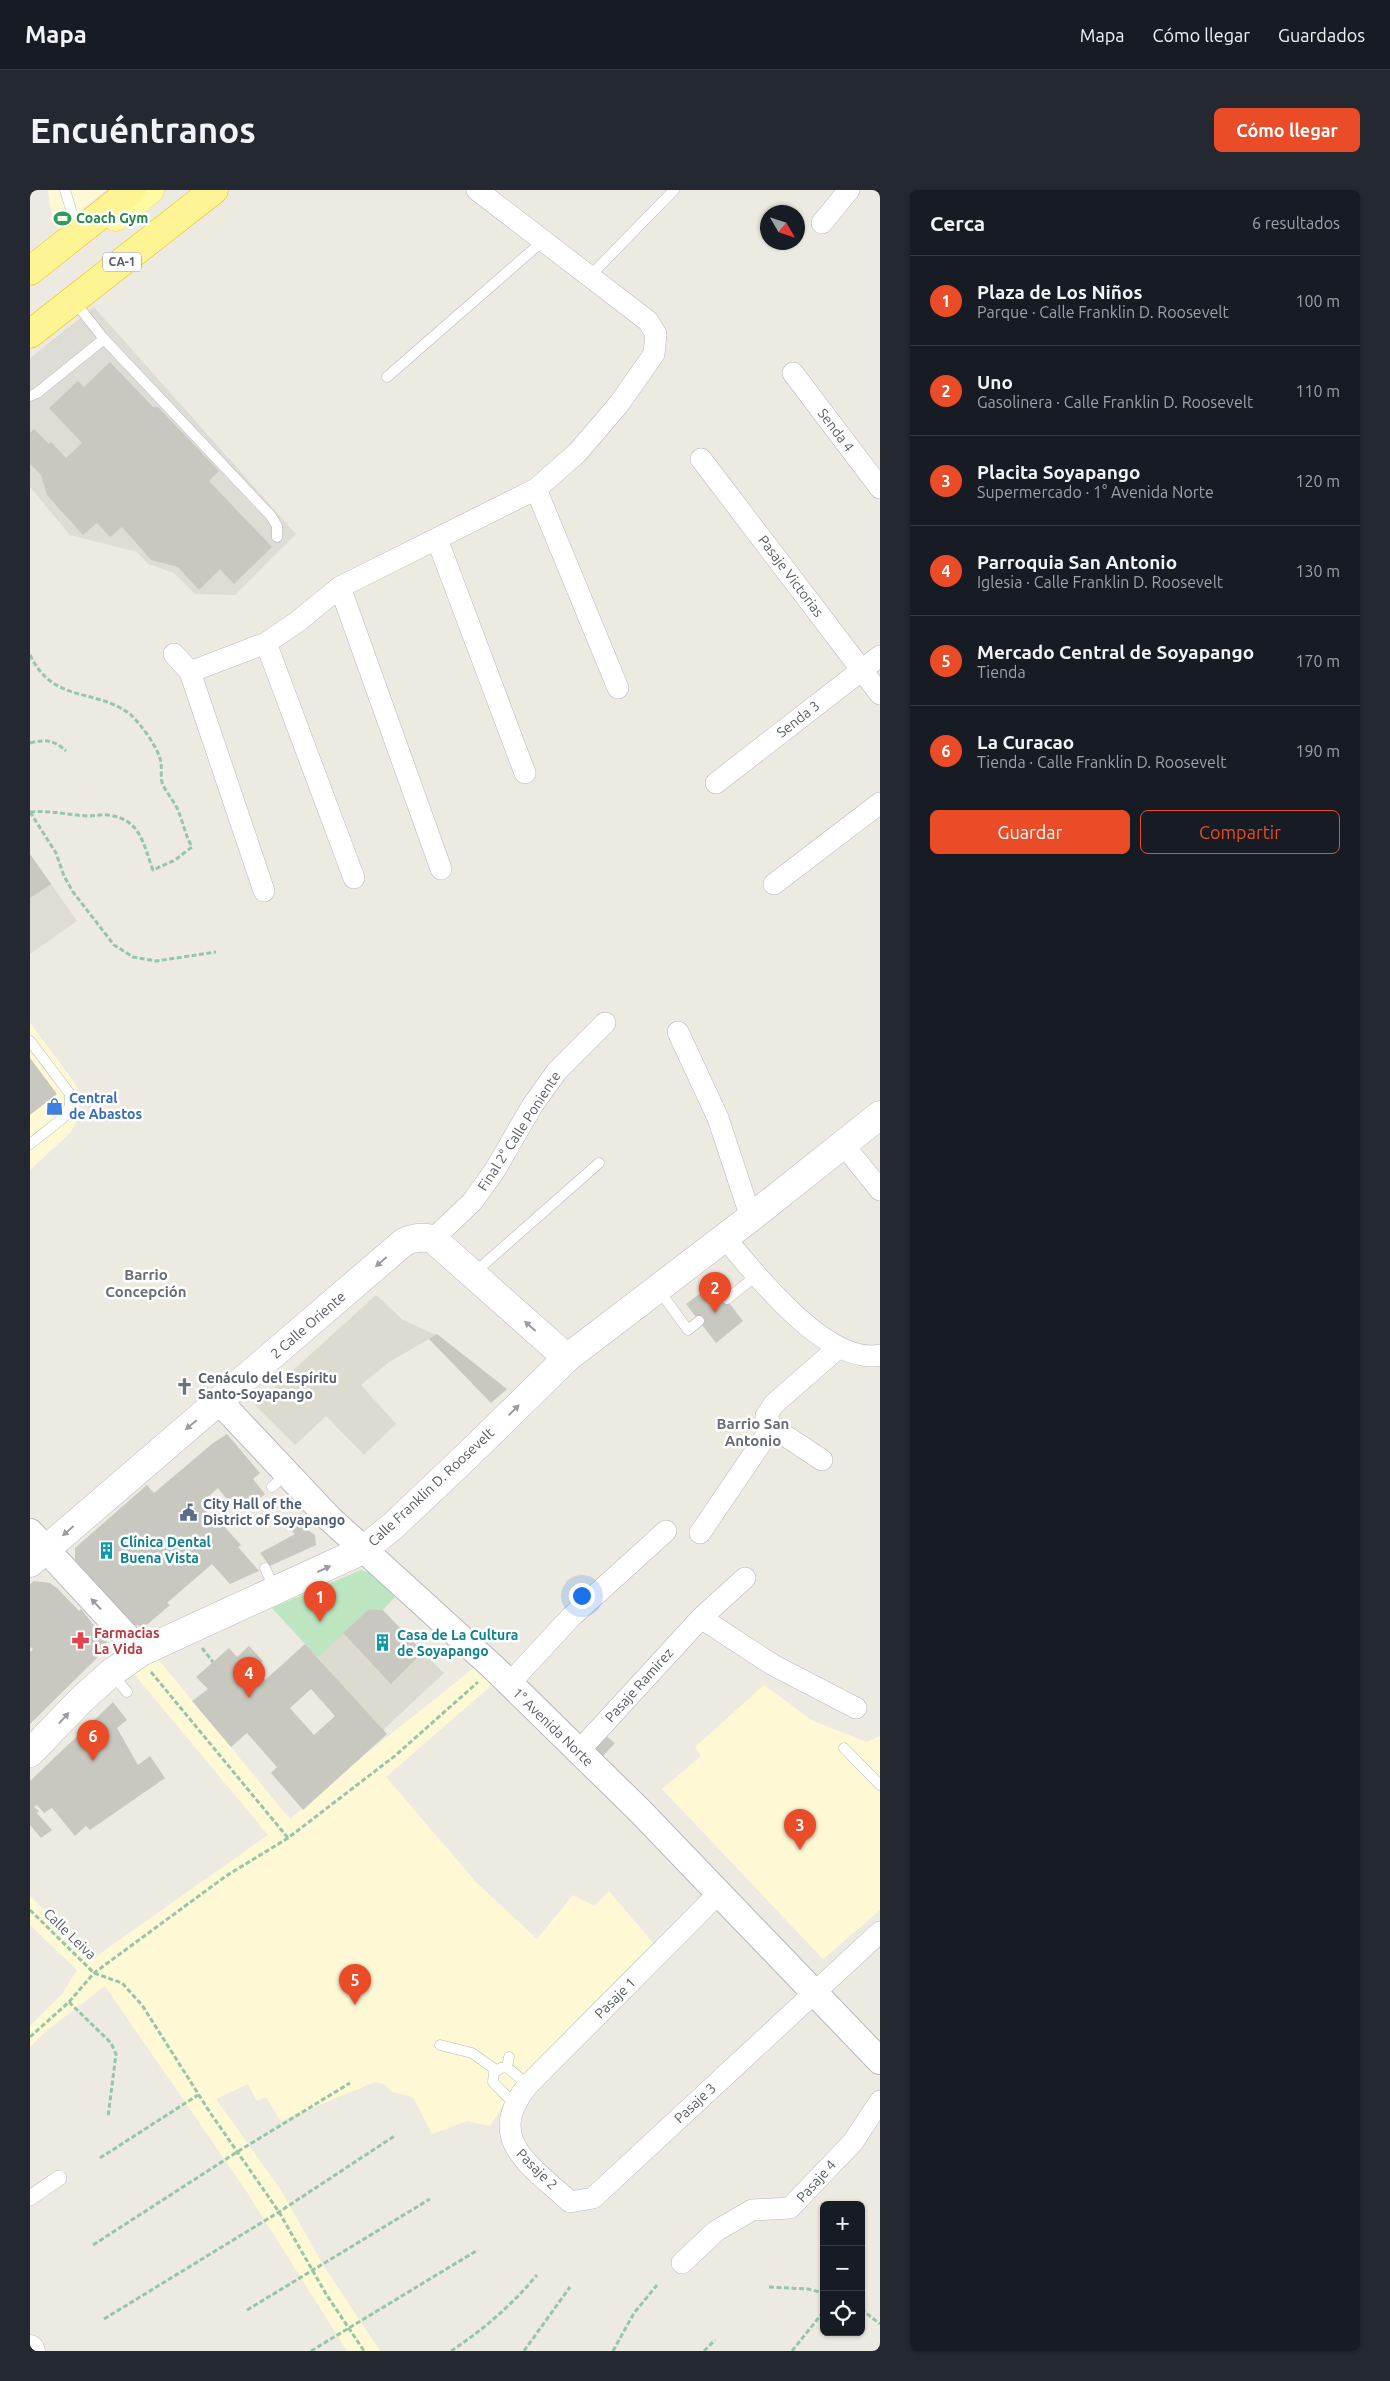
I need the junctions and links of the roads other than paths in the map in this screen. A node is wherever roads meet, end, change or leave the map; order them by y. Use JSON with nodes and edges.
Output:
{"nodes":[{"id":1,"x":65,"y":190,"type":"edge"},
{"id":2,"x":132,"y":190,"type":"edge"},
{"id":3,"x":150,"y":190,"type":"edge"},
{"id":4,"x":202,"y":190,"type":"edge"},
{"id":5,"x":214,"y":190,"type":"edge"},
{"id":6,"x":477,"y":190,"type":"edge"},
{"id":7,"x":674,"y":190,"type":"edge"},
{"id":8,"x":849,"y":190,"type":"edge"},
{"id":9,"x":822,"y":223,"type":"dead end"},
{"id":10,"x":83,"y":229,"type":"junction"},
{"id":11,"x":544,"y":240,"type":"junction"},
{"id":12,"x":30,"y":271,"type":"edge"},
{"id":13,"x":591,"y":275,"type":"junction"},
{"id":14,"x":30,"y":284,"type":"edge"},
{"id":15,"x":73,"y":300,"type":"junction"},
{"id":16,"x":30,"y":322,"type":"edge"},
{"id":17,"x":30,"y":334,"type":"edge"},
{"id":18,"x":104,"y":339,"type":"junction"},
{"id":19,"x":792,"y":373,"type":"dead end"},
{"id":20,"x":388,"y":377,"type":"dead end"},
{"id":21,"x":30,"y":396,"type":"edge"},
{"id":22,"x":701,"y":459,"type":"dead end"},
{"id":23,"x":880,"y":488,"type":"edge"},
{"id":24,"x":536,"y":489,"type":"junction"},
{"id":25,"x":277,"y":536,"type":"dead end"},
{"id":26,"x":437,"y":539,"type":"junction"},
{"id":27,"x":340,"y":587,"type":"junction"},
{"id":28,"x":266,"y":643,"type":"junction"},
{"id":29,"x":174,"y":654,"type":"dead end"},
{"id":30,"x":880,"y":656,"type":"edge"},
{"id":31,"x":862,"y":670,"type":"junction"},
{"id":32,"x":190,"y":672,"type":"junction"},
{"id":33,"x":618,"y":688,"type":"dead end"},
{"id":34,"x":880,"y":694,"type":"edge"},
{"id":35,"x":525,"y":773,"type":"dead end"},
{"id":36,"x":716,"y":783,"type":"dead end"},
{"id":37,"x":880,"y":803,"type":"edge"},
{"id":38,"x":441,"y":869,"type":"dead end"},
{"id":39,"x":354,"y":878,"type":"dead end"},
{"id":40,"x":774,"y":884,"type":"dead end"},
{"id":41,"x":264,"y":891,"type":"dead end"},
{"id":42,"x":605,"y":1023,"type":"dead end"},
{"id":43,"x":678,"y":1032,"type":"dead end"},
{"id":44,"x":30,"y":1041,"type":"edge"},
{"id":45,"x":880,"y":1115,"type":"edge"},
{"id":46,"x":30,"y":1144,"type":"edge"},
{"id":47,"x":844,"y":1144,"type":"junction"},
{"id":48,"x":599,"y":1163,"type":"dead end"},
{"id":49,"x":880,"y":1190,"type":"edge"},
{"id":50,"x":755,"y":1215,"type":"junction"},
{"id":51,"x":725,"y":1238,"type":"junction"},
{"id":52,"x":433,"y":1240,"type":"junction"},
{"id":53,"x":472,"y":1275,"type":"junction"},
{"id":54,"x":756,"y":1276,"type":"junction"},
{"id":55,"x":658,"y":1289,"type":"junction"},
{"id":56,"x":727,"y":1299,"type":"dead end"},
{"id":57,"x":699,"y":1321,"type":"dead end"},
{"id":58,"x":838,"y":1348,"type":"junction"},
{"id":59,"x":880,"y":1354,"type":"edge"},
{"id":60,"x":567,"y":1358,"type":"junction"},
{"id":61,"x":219,"y":1401,"type":"junction"},
{"id":62,"x":772,"y":1427,"type":"junction"},
{"id":63,"x":822,"y":1460,"type":"dead end"},
{"id":64,"x":666,"y":1531,"type":"dead end"},
{"id":65,"x":700,"y":1532,"type":"dead end"},
{"id":66,"x":35,"y":1548,"type":"edge"},
{"id":67,"x":363,"y":1550,"type":"junction"},
{"id":68,"x":744,"y":1578,"type":"dead end"},
{"id":69,"x":701,"y":1618,"type":"junction"},
{"id":70,"x":141,"y":1652,"type":"junction"},
{"id":71,"x":501,"y":1676,"type":"junction"},
{"id":72,"x":856,"y":1708,"type":"dead end"},
{"id":73,"x":844,"y":1748,"type":"dead end"},
{"id":74,"x":578,"y":1752,"type":"junction"},
{"id":75,"x":30,"y":1754,"type":"edge"},
{"id":76,"x":880,"y":1784,"type":"edge"},
{"id":77,"x":718,"y":1894,"type":"junction"},
{"id":78,"x":880,"y":1932,"type":"edge"},
{"id":79,"x":814,"y":1992,"type":"junction"},
{"id":80,"x":440,"y":2045,"type":"dead end"},
{"id":81,"x":880,"y":2061,"type":"edge"},
{"id":82,"x":496,"y":2070,"type":"junction"},
{"id":83,"x":528,"y":2085,"type":"junction"},
{"id":84,"x":880,"y":2101,"type":"edge"},
{"id":85,"x":514,"y":2104,"type":"junction"},
{"id":86,"x":59,"y":2178,"type":"dead end"},
{"id":87,"x":30,"y":2198,"type":"edge"},
{"id":88,"x":570,"y":2202,"type":"joint"},
{"id":89,"x":682,"y":2263,"type":"dead end"}],
"edges":[{"from":1,"to":10,"type":"lane"},
{"from":2,"to":10,"type":"highway"},
{"from":3,"to":14,"type":"main road"},
{"from":4,"to":16,"type":"main road"},
{"from":5,"to":15,"type":"highway","number":"CA-1"},
{"from":6,"to":11,"type":"street"},
{"from":7,"to":13,"type":"lane"},
{"from":8,"to":9,"type":"street"},
{"from":10,"to":12,"type":"highway"},
{"from":11,"to":13,"type":"street"},
{"from":11,"to":20,"type":"lane"},
{"from":13,"to":24,"type":"street"},
{"from":15,"to":17,"type":"highway","number":"CA-1"},
{"from":15,"to":18,"type":"lane"},
{"from":18,"to":21,"type":"lane"},
{"from":18,"to":25,"type":"lane"},
{"from":19,"to":23,"type":"street","name":"Senda 4"},
{"from":22,"to":31,"type":"street","name":"Pasaje Victorias"},
{"from":24,"to":26,"type":"street"},
{"from":24,"to":33,"type":"street"},
{"from":26,"to":27,"type":"street"},
{"from":26,"to":35,"type":"street"},
{"from":27,"to":28,"type":"street"},
{"from":27,"to":38,"type":"street"},
{"from":28,"to":32,"type":"street"},
{"from":28,"to":39,"type":"street"},
{"from":29,"to":32,"type":"street"},
{"from":30,"to":31,"type":"street","name":"Senda 3"},
{"from":31,"to":34,"type":"street","name":"Pasaje Victorias"},
{"from":31,"to":36,"type":"street","name":"Senda 3"},
{"from":32,"to":41,"type":"street"},
{"from":37,"to":40,"type":"street"},
{"from":42,"to":52,"type":"street","name":"Final 2° Calle Poniente"},
{"from":43,"to":50,"type":"street"},
{"from":44,"to":46,"type":"lane"},
{"from":45,"to":47,"type":"main road","name":"Calle Franklin D. Roosevelt"},
{"from":47,"to":49,"type":"street"},
{"from":47,"to":50,"type":"main road","name":"Calle Franklin D. Roosevelt"},
{"from":48,"to":53,"type":"lane"},
{"from":50,"to":51,"type":"main road","name":"Calle Franklin D. Roosevelt"},
{"from":51,"to":54,"type":"street"},
{"from":51,"to":55,"type":"main road","name":"Calle Franklin D. Roosevelt"},
{"from":52,"to":53,"type":"main road"},
{"from":52,"to":61,"type":"main road","name":"2 Calle Oriente","one_way":true},
{"from":60,"to":53,"type":"main road","one_way":true},
{"from":54,"to":56,"type":"lane"},
{"from":54,"to":58,"type":"street"},
{"from":55,"to":57,"type":"lane"},
{"from":55,"to":60,"type":"main road","name":"Calle Franklin D. Roosevelt"},
{"from":58,"to":59,"type":"street"},
{"from":58,"to":62,"type":"street"},
{"from":67,"to":60,"type":"main road","name":"Calle Franklin D. Roosevelt","one_way":true},
{"from":61,"to":66,"type":"main road","name":"2 Calle Oriente","one_way":true},
{"from":61,"to":67,"type":"street","name":"1° Avenida Norte"},
{"from":62,"to":63,"type":"street"},
{"from":62,"to":65,"type":"street"},
{"from":64,"to":71,"type":"street"},
{"from":70,"to":66,"type":"street","one_way":true},
{"from":70,"to":67,"type":"main road","name":"Calle Franklin D. Roosevelt","one_way":true},
{"from":67,"to":71,"type":"street","name":"1° Avenida Norte"},
{"from":68,"to":69,"type":"street","name":"Pasaje Ramirez"},
{"from":69,"to":72,"type":"street"},
{"from":69,"to":74,"type":"street","name":"Pasaje Ramirez"},
{"from":75,"to":70,"type":"main road","name":"Calle Franklin D. Roosevelt","one_way":true},
{"from":71,"to":74,"type":"street","name":"1° Avenida Norte"},
{"from":73,"to":76,"type":"lane"},
{"from":74,"to":77,"type":"street","name":"1° Avenida Norte"},
{"from":77,"to":79,"type":"street","name":"1° Avenida Norte"},
{"from":77,"to":83,"type":"street","name":"Pasaje 1"},
{"from":78,"to":79,"type":"street","name":"Pasaje 3"},
{"from":79,"to":81,"type":"street","name":"1° Avenida Norte"},
{"from":79,"to":88,"type":"street","name":"Pasaje 3"},
{"from":80,"to":82,"type":"lane"},
{"from":82,"to":83,"type":"lane"},
{"from":82,"to":85,"type":"lane"},
{"from":83,"to":85,"type":"street","name":"Pasaje 1"},
{"from":84,"to":89,"type":"street","name":"Pasaje 4"},
{"from":85,"to":88,"type":"street","name":"Pasaje 2"},
{"from":86,"to":87,"type":"street"}]}
